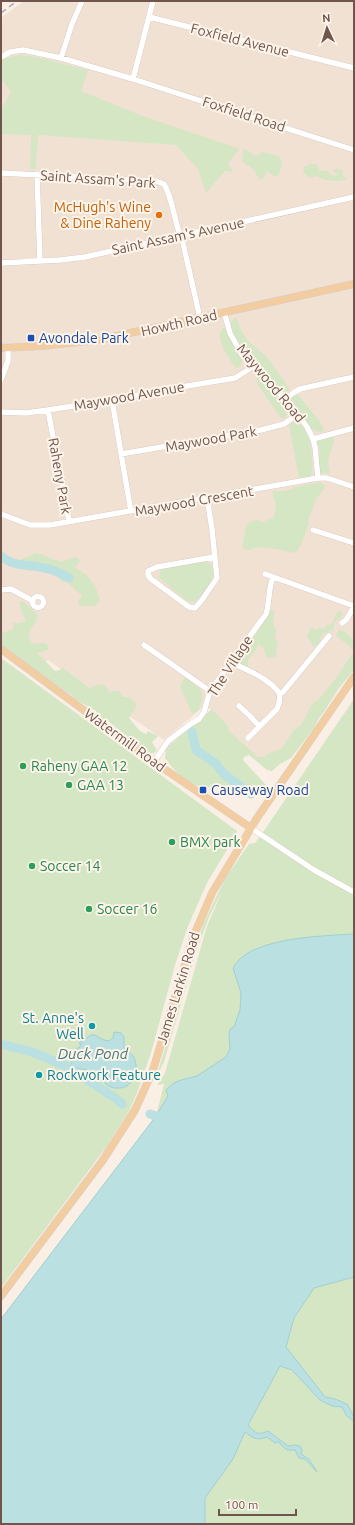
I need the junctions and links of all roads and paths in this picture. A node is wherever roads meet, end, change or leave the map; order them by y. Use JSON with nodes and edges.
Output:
{"nodes":[{"id":1,"x":82,"y":1,"type":"edge"},
{"id":2,"x":153,"y":1,"type":"edge"},
{"id":3,"x":149,"y":18,"type":"junction"},
{"id":4,"x":1,"y":57,"type":"edge"},
{"id":5,"x":61,"y":58,"type":"junction"},
{"id":6,"x":354,"y":68,"type":"edge"},
{"id":7,"x":133,"y":79,"type":"junction"},
{"id":8,"x":354,"y":150,"type":"edge"},
{"id":9,"x":1,"y":173,"type":"edge"},
{"id":10,"x":37,"y":174,"type":"junction"},
{"id":11,"x":354,"y":197,"type":"edge"},
{"id":12,"x":180,"y":237,"type":"junction"},
{"id":13,"x":40,"y":261,"type":"junction"},
{"id":14,"x":1,"y":263,"type":"edge"},
{"id":15,"x":354,"y":284,"type":"edge"},
{"id":16,"x":224,"y":312,"type":"junction"},
{"id":17,"x":200,"y":318,"type":"junction"},
{"id":18,"x":5,"y":348,"type":"edge"},
{"id":19,"x":254,"y":366,"type":"junction"},
{"id":20,"x":354,"y":377,"type":"edge"},
{"id":21,"x":1,"y":380,"type":"edge"},
{"id":22,"x":112,"y":400,"type":"junction"},
{"id":23,"x":285,"y":400,"type":"junction"},
{"id":24,"x":48,"y":410,"type":"junction"},
{"id":25,"x":1,"y":412,"type":"edge"},
{"id":26,"x":298,"y":414,"type":"junction"},
{"id":27,"x":354,"y":428,"type":"edge"},
{"id":28,"x":314,"y":439,"type":"junction"},
{"id":29,"x":121,"y":454,"type":"junction"},
{"id":30,"x":318,"y":478,"type":"junction"},
{"id":31,"x":354,"y":487,"type":"edge"},
{"id":32,"x":206,"y":498,"type":"junction"},
{"id":33,"x":131,"y":512,"type":"junction"},
{"id":34,"x":1,"y":514,"type":"edge"},
{"id":35,"x":69,"y":521,"type":"junction"},
{"id":36,"x":313,"y":530,"type":"dead end"},
{"id":37,"x":354,"y":543,"type":"edge"},
{"id":38,"x":214,"y":558,"type":"junction"},
{"id":39,"x":265,"y":574,"type":"dead end"},
{"id":40,"x":273,"y":577,"type":"junction"},
{"id":41,"x":1,"y":590,"type":"edge"},
{"id":42,"x":33,"y":601,"type":"dead end"},
{"id":43,"x":354,"y":607,"type":"edge"},
{"id":44,"x":342,"y":623,"type":"dead end"},
{"id":45,"x":329,"y":636,"type":"dead end"},
{"id":46,"x":144,"y":645,"type":"dead end"},
{"id":47,"x":1,"y":649,"type":"edge"},
{"id":48,"x":230,"y":662,"type":"junction"},
{"id":49,"x":354,"y":677,"type":"edge"},
{"id":50,"x":210,"y":691,"type":"junction"},
{"id":51,"x":280,"y":694,"type":"junction"},
{"id":52,"x":239,"y":706,"type":"dead end"},
{"id":53,"x":259,"y":726,"type":"junction"},
{"id":54,"x":248,"y":738,"type":"dead end"},
{"id":55,"x":154,"y":762,"type":"junction"},
{"id":56,"x":250,"y":828,"type":"junction"},
{"id":57,"x":354,"y":892,"type":"edge"},
{"id":58,"x":1,"y":1296,"type":"edge"}],
"edges":[{"from":1,"to":5,"type":"street"},
{"from":2,"to":3,"type":"street"},
{"from":3,"to":6,"type":"street","name":"Foxfield Avenue"},
{"from":3,"to":7,"type":"street"},
{"from":4,"to":5,"type":"street","name":"Foxfield Road"},
{"from":5,"to":7,"type":"street","name":"Foxfield Road"},
{"from":7,"to":8,"type":"street","name":"Foxfield Road"},
{"from":9,"to":10,"type":"street","name":"Saint Assam's Park"},
{"from":10,"to":12,"type":"street","name":"Saint Assam's Park"},
{"from":10,"to":13,"type":"street"},
{"from":11,"to":12,"type":"street","name":"Saint Assam's Avenue"},
{"from":12,"to":13,"type":"street","name":"Saint Assam's Avenue"},
{"from":12,"to":17,"type":"street","name":"Saint Assam's Park"},
{"from":13,"to":14,"type":"street","name":"Saint Assam's Avenue"},
{"from":15,"to":16,"type":"main road","name":"Howth Road"},
{"from":16,"to":17,"type":"main road","name":"Howth Road"},
{"from":16,"to":19,"type":"street","name":"Maywood Road"},
{"from":17,"to":18,"type":"main road","name":"Howth Road"},
{"from":18,"to":21,"type":"street"},
{"from":19,"to":22,"type":"street","name":"Maywood Avenue"},
{"from":19,"to":23,"type":"street","name":"Maywood Road"},
{"from":20,"to":23,"type":"street"},
{"from":22,"to":24,"type":"street","name":"Maywood Avenue"},
{"from":22,"to":29,"type":"street"},
{"from":23,"to":26,"type":"street","name":"Maywood Road"},
{"from":24,"to":25,"type":"street","name":"Maywood Avenue"},
{"from":24,"to":35,"type":"street","name":"Raheny Park"},
{"from":26,"to":28,"type":"street","name":"Maywood Road"},
{"from":26,"to":29,"type":"street","name":"Maywood Park"},
{"from":27,"to":28,"type":"street"},
{"from":28,"to":30,"type":"street","name":"Maywood Road"},
{"from":29,"to":33,"type":"street"},
{"from":30,"to":31,"type":"street"},
{"from":30,"to":32,"type":"street","name":"Maywood Crescent"},
{"from":32,"to":33,"type":"street","name":"Maywood Crescent"},
{"from":32,"to":38,"type":"street"},
{"from":33,"to":35,"type":"street","name":"Maywood Crescent"},
{"from":34,"to":35,"type":"street","name":"Raheny Park"},
{"from":36,"to":37,"type":"street"},
{"from":38,"to":38,"type":"street"},
{"from":39,"to":40,"type":"street"},
{"from":40,"to":43,"type":"street"},
{"from":40,"to":48,"type":"street","name":"The Village"},
{"from":41,"to":42,"type":"street"},
{"from":43,"to":44,"type":"street"},
{"from":45,"to":51,"type":"street"},
{"from":46,"to":50,"type":"street"},
{"from":47,"to":55,"type":"main road","name":"Watermill Road"},
{"from":48,"to":50,"type":"street","name":"The Village"},
{"from":48,"to":51,"type":"street"},
{"from":49,"to":56,"type":"main road","name":"James Larkin Road"},
{"from":50,"to":55,"type":"street","name":"The Village"},
{"from":51,"to":53,"type":"street"},
{"from":52,"to":53,"type":"street"},
{"from":53,"to":54,"type":"street"},
{"from":55,"to":56,"type":"main road","name":"Watermill Road"},
{"from":56,"to":57,"type":"street"},
{"from":56,"to":58,"type":"main road","name":"James Larkin Road"}]}
